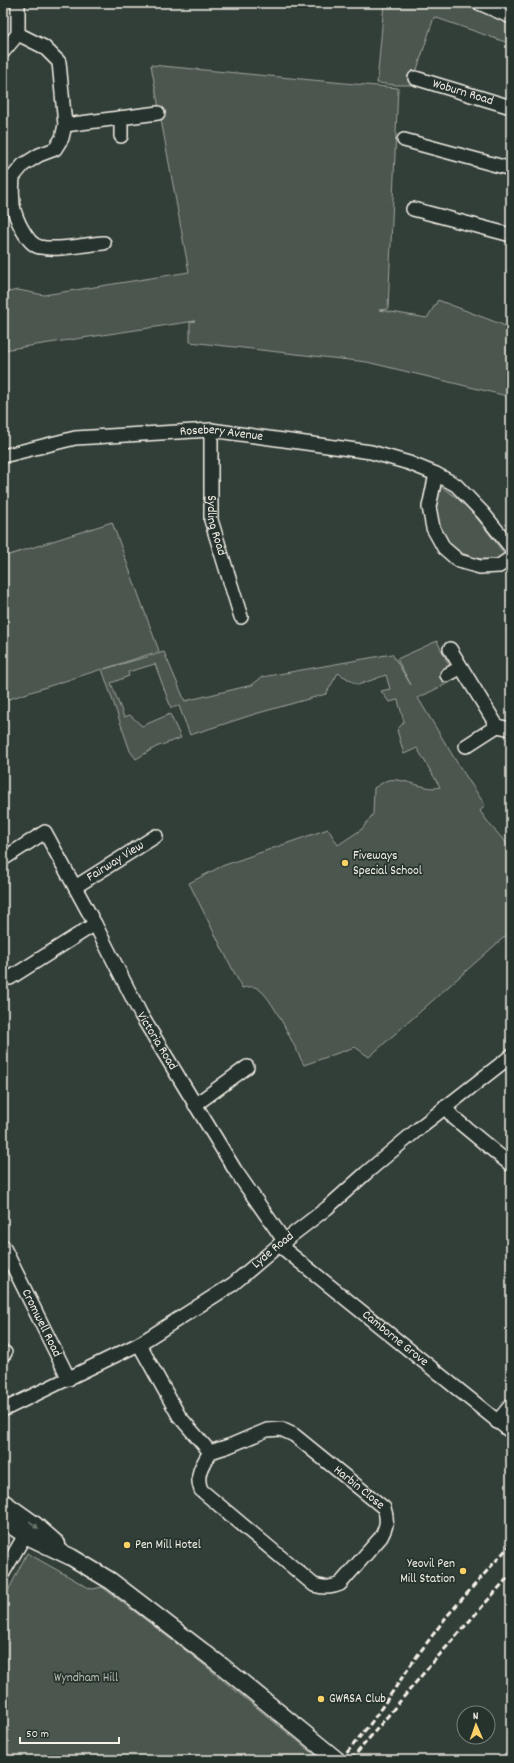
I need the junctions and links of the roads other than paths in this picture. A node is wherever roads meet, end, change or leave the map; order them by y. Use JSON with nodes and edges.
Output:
{"nodes":[{"id":1,"x":18,"y":3,"type":"edge"},
{"id":2,"x":479,"y":3,"type":"edge"},
{"id":3,"x":511,"y":17,"type":"edge"},
{"id":4,"x":18,"y":34,"type":"junction"},
{"id":5,"x":3,"y":52,"type":"edge"},
{"id":6,"x":415,"y":78,"type":"dead end"},
{"id":7,"x":511,"y":107,"type":"edge"},
{"id":8,"x":158,"y":113,"type":"dead end"},
{"id":9,"x":121,"y":118,"type":"junction"},
{"id":10,"x":66,"y":125,"type":"junction"},
{"id":11,"x":121,"y":136,"type":"dead end"},
{"id":12,"x":404,"y":140,"type":"dead end"},
{"id":13,"x":511,"y":169,"type":"edge"},
{"id":14,"x":413,"y":208,"type":"dead end"},
{"id":15,"x":511,"y":235,"type":"edge"},
{"id":16,"x":104,"y":243,"type":"dead end"},
{"id":17,"x":211,"y":430,"type":"junction"},
{"id":18,"x":3,"y":456,"type":"edge"},
{"id":19,"x":436,"y":474,"type":"junction"},
{"id":20,"x":511,"y":548,"type":"edge"},
{"id":21,"x":511,"y":558,"type":"edge"},
{"id":22,"x":241,"y":617,"type":"dead end"},
{"id":23,"x":450,"y":649,"type":"dead end"},
{"id":24,"x":460,"y":668,"type":"junction"},
{"id":25,"x":447,"y":675,"type":"dead end"},
{"id":26,"x":496,"y":726,"type":"junction"},
{"id":27,"x":511,"y":729,"type":"edge"},
{"id":28,"x":466,"y":746,"type":"dead end"},
{"id":29,"x":156,"y":836,"type":"dead end"},
{"id":30,"x":3,"y":859,"type":"edge"},
{"id":31,"x":75,"y":887,"type":"junction"},
{"id":32,"x":95,"y":924,"type":"junction"},
{"id":33,"x":10,"y":978,"type":"dead end"},
{"id":34,"x":511,"y":1056,"type":"edge"},
{"id":35,"x":247,"y":1067,"type":"dead end"},
{"id":36,"x":195,"y":1105,"type":"junction"},
{"id":37,"x":445,"y":1107,"type":"junction"},
{"id":38,"x":511,"y":1166,"type":"edge"},
{"id":39,"x":282,"y":1244,"type":"junction"},
{"id":40,"x":3,"y":1246,"type":"edge"},
{"id":41,"x":139,"y":1344,"type":"junction"},
{"id":42,"x":69,"y":1379,"type":"junction"},
{"id":43,"x":511,"y":1405,"type":"edge"},
{"id":44,"x":5,"y":1411,"type":"edge"},
{"id":45,"x":498,"y":1422,"type":"junction"},
{"id":46,"x":511,"y":1432,"type":"edge"},
{"id":47,"x":210,"y":1452,"type":"junction"},
{"id":48,"x":3,"y":1502,"type":"edge"},
{"id":49,"x":3,"y":1520,"type":"edge"},
{"id":50,"x":25,"y":1535,"type":"junction"},
{"id":51,"x":71,"y":1557,"type":"junction"},
{"id":52,"x":3,"y":1573,"type":"edge"},
{"id":53,"x":337,"y":1760,"type":"edge"}],
"edges":[{"from":1,"to":4,"type":"street"},
{"from":2,"to":3,"type":"street"},
{"from":4,"to":5,"type":"street"},
{"from":4,"to":10,"type":"street"},
{"from":6,"to":7,"type":"street","name":"Woburn Road"},
{"from":8,"to":9,"type":"street"},
{"from":9,"to":10,"type":"street"},
{"from":9,"to":11,"type":"street"},
{"from":10,"to":16,"type":"street"},
{"from":12,"to":13,"type":"street"},
{"from":14,"to":15,"type":"street"},
{"from":17,"to":18,"type":"street","name":"Rosebery Avenue"},
{"from":17,"to":19,"type":"street","name":"Rosebery Avenue"},
{"from":17,"to":22,"type":"street","name":"Sydling Road"},
{"from":19,"to":20,"type":"street","name":"Rosebery Avenue"},
{"from":19,"to":21,"type":"street"},
{"from":23,"to":24,"type":"street"},
{"from":24,"to":25,"type":"street"},
{"from":24,"to":26,"type":"street"},
{"from":26,"to":27,"type":"street"},
{"from":26,"to":28,"type":"street"},
{"from":29,"to":31,"type":"street","name":"Fairway View"},
{"from":30,"to":31,"type":"street","name":"Victoria Road"},
{"from":31,"to":32,"type":"street","name":"Victoria Road"},
{"from":32,"to":33,"type":"street"},
{"from":32,"to":36,"type":"street","name":"Victoria Road"},
{"from":34,"to":37,"type":"street","name":"Lyde Road"},
{"from":35,"to":36,"type":"street"},
{"from":36,"to":39,"type":"street","name":"Victoria Road"},
{"from":37,"to":38,"type":"street"},
{"from":37,"to":39,"type":"street","name":"Lyde Road"},
{"from":39,"to":41,"type":"street","name":"Lyde Road"},
{"from":39,"to":45,"type":"street","name":"Camborne Grove"},
{"from":40,"to":42,"type":"street","name":"Cromwell Road"},
{"from":41,"to":42,"type":"street","name":"Lyde Road"},
{"from":41,"to":47,"type":"street"},
{"from":42,"to":44,"type":"street","name":"Lyde Road"},
{"from":43,"to":45,"type":"street"},
{"from":45,"to":46,"type":"street","name":"Camborne Grove"},
{"from":47,"to":47,"type":"street","name":"Harbin Close"},
{"from":48,"to":51,"type":"main road","one_way":true},
{"from":49,"to":50,"type":"main road"},
{"from":50,"to":51,"type":"main road"},
{"from":50,"to":52,"type":"street"},
{"from":51,"to":53,"type":"main road"}]}
